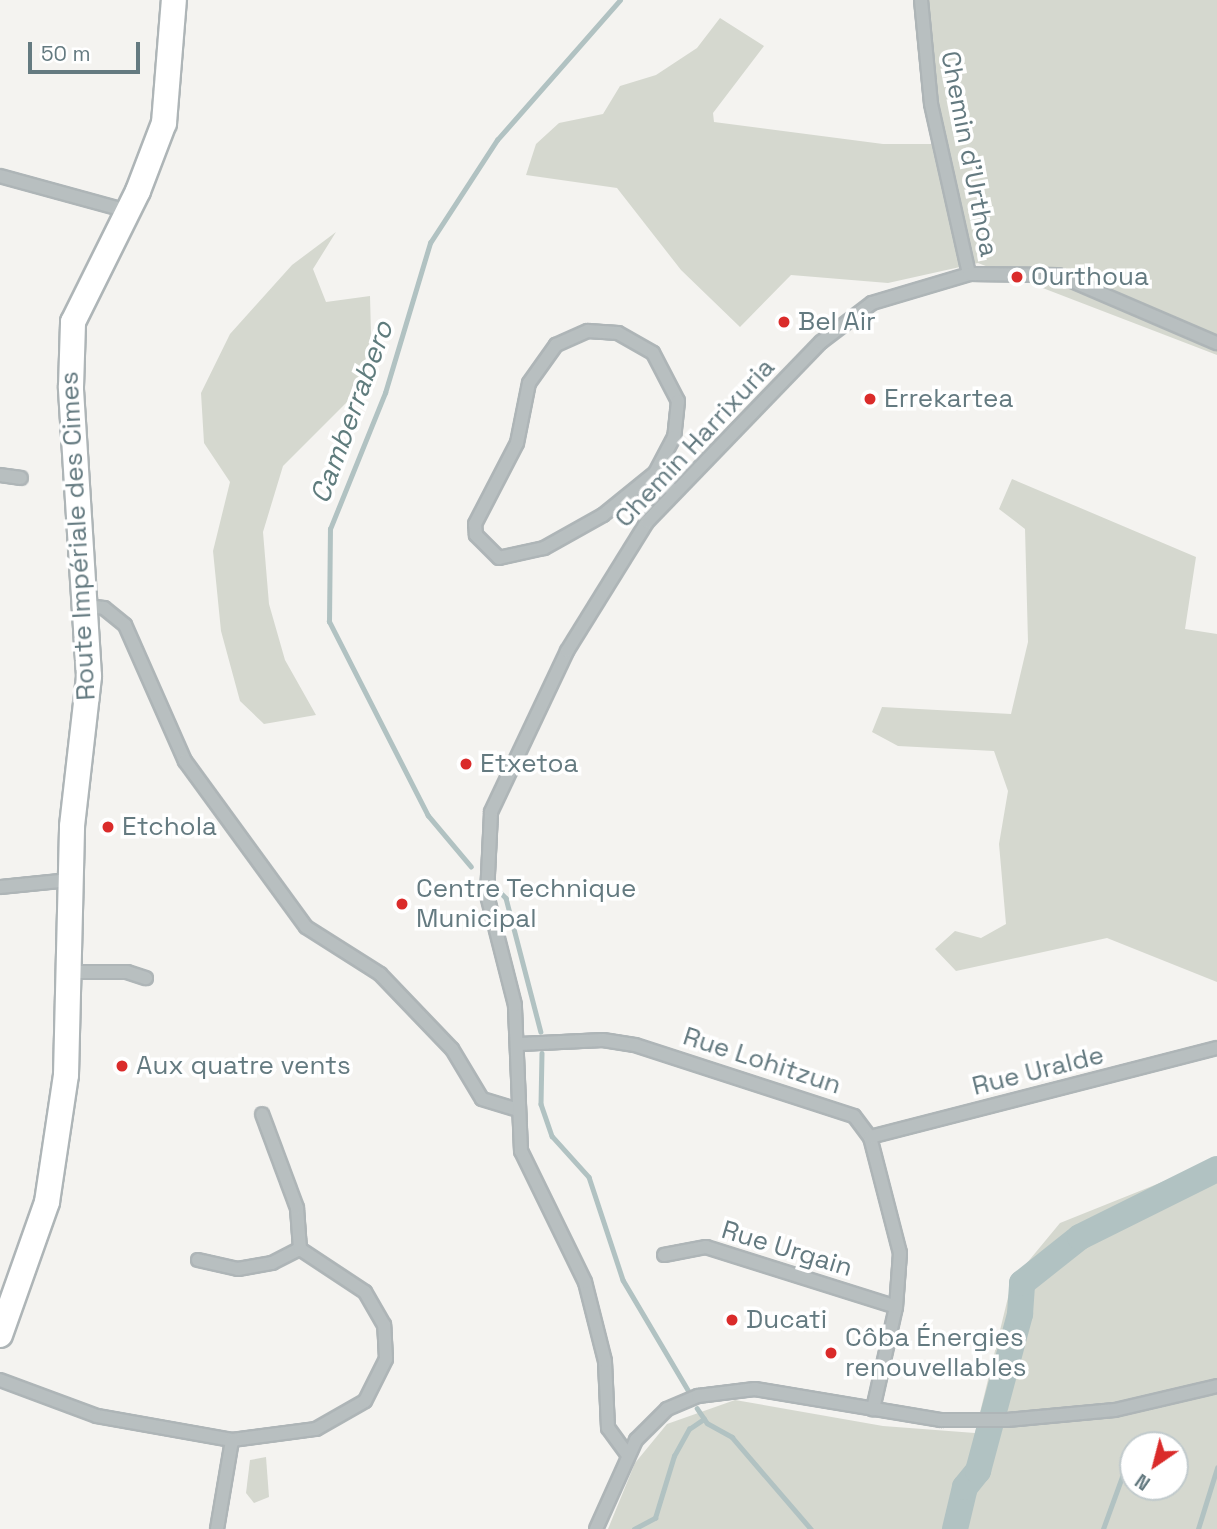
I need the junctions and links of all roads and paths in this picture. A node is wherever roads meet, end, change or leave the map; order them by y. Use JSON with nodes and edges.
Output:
{"nodes":[{"id":1,"x":174,"y":0,"type":"edge"},
{"id":2,"x":921,"y":0,"type":"edge"},
{"id":3,"x":0,"y":176,"type":"edge"},
{"id":4,"x":128,"y":211,"type":"junction"},
{"id":5,"x":969,"y":274,"type":"junction"},
{"id":6,"x":1217,"y":342,"type":"edge"},
{"id":7,"x":655,"y":473,"type":"junction"},
{"id":8,"x":0,"y":475,"type":"edge"},
{"id":9,"x":21,"y":478,"type":"dead end"},
{"id":10,"x":674,"y":492,"type":"junction"},
{"id":11,"x":86,"y":606,"type":"junction"},
{"id":12,"x":69,"y":880,"type":"junction"},
{"id":13,"x":0,"y":887,"type":"edge"},
{"id":14,"x":68,"y":972,"type":"junction"},
{"id":15,"x":146,"y":978,"type":"dead end"},
{"id":16,"x":520,"y":1044,"type":"junction"},
{"id":17,"x":1217,"y":1048,"type":"edge"},
{"id":18,"x":517,"y":1110,"type":"junction"},
{"id":19,"x":262,"y":1114,"type":"dead end"},
{"id":20,"x":870,"y":1137,"type":"junction"},
{"id":21,"x":300,"y":1249,"type":"junction"},
{"id":22,"x":664,"y":1255,"type":"dead end"},
{"id":23,"x":198,"y":1261,"type":"dead end"},
{"id":24,"x":896,"y":1307,"type":"junction"},
{"id":25,"x":0,"y":1335,"type":"edge"},
{"id":26,"x":0,"y":1380,"type":"edge"},
{"id":27,"x":1217,"y":1386,"type":"edge"},
{"id":28,"x":873,"y":1409,"type":"junction"},
{"id":29,"x":232,"y":1440,"type":"junction"},
{"id":30,"x":627,"y":1454,"type":"junction"},
{"id":31,"x":217,"y":1529,"type":"edge"},
{"id":32,"x":596,"y":1529,"type":"edge"}],
"edges":[{"from":1,"to":4,"type":"main road","name":"Route Impériale des Cimes"},
{"from":2,"to":5,"type":"street","name":"Chemin d'Urthoa"},
{"from":3,"to":4,"type":"street"},
{"from":4,"to":11,"type":"main road","name":"Route Impériale des Cimes"},
{"from":5,"to":6,"type":"street","name":"Chemin Harrixuria"},
{"from":5,"to":10,"type":"street","name":"Chemin Harrixuria"},
{"from":7,"to":7,"type":"street"},
{"from":7,"to":10,"type":"street"},
{"from":8,"to":9,"type":"street"},
{"from":10,"to":16,"type":"street","name":"Chemin Harrixuria"},
{"from":11,"to":12,"type":"main road","name":"Route Impériale des Cimes"},
{"from":11,"to":18,"type":"street"},
{"from":12,"to":13,"type":"street"},
{"from":12,"to":14,"type":"main road","name":"Route Impériale des Cimes"},
{"from":14,"to":15,"type":"street"},
{"from":14,"to":25,"type":"main road","name":"Route Impériale des Cimes"},
{"from":16,"to":18,"type":"street","name":"Chemin Harrixuria"},
{"from":16,"to":20,"type":"street","name":"Rue Lohitzun"},
{"from":17,"to":20,"type":"street","name":"Rue Uralde"},
{"from":18,"to":30,"type":"street","name":"Chemin Harrixuria"},
{"from":19,"to":21,"type":"street"},
{"from":20,"to":24,"type":"street","name":"Rue Lohitzun"},
{"from":21,"to":23,"type":"street"},
{"from":21,"to":29,"type":"street"},
{"from":22,"to":24,"type":"street","name":"Rue Urgain"},
{"from":24,"to":28,"type":"street","name":"Rue Lohitzun"},
{"from":26,"to":29,"type":"street"},
{"from":27,"to":28,"type":"street"},
{"from":28,"to":30,"type":"street"},
{"from":29,"to":31,"type":"street"},
{"from":30,"to":32,"type":"street"}]}
